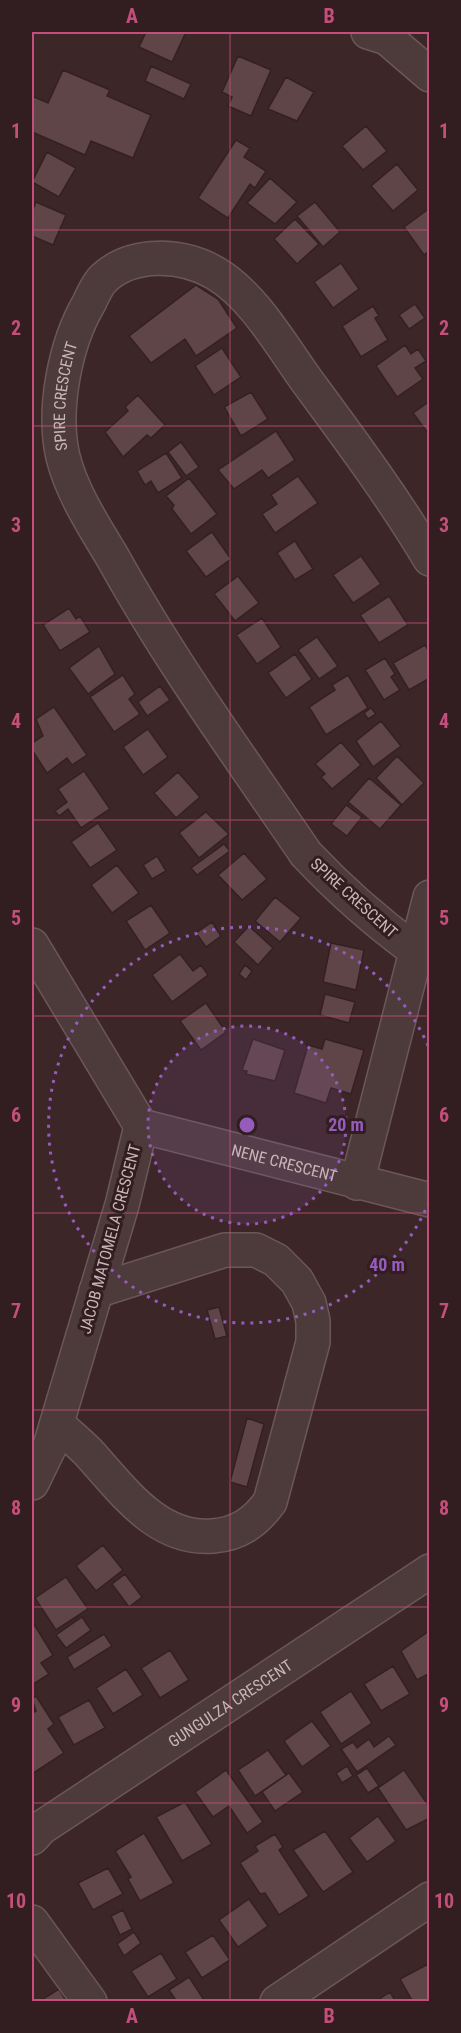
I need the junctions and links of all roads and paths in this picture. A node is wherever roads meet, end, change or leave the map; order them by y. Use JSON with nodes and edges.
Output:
{"nodes":[{"id":1,"x":382,"y":34,"type":"edge"},
{"id":2,"x":429,"y":75,"type":"edge"},
{"id":3,"x":429,"y":558,"type":"edge"},
{"id":4,"x":429,"y":897,"type":"edge"},
{"id":5,"x":32,"y":945,"type":"edge"},
{"id":6,"x":416,"y":951,"type":"junction"},
{"id":7,"x":141,"y":1126,"type":"junction"},
{"id":8,"x":357,"y":1183,"type":"junction"},
{"id":9,"x":429,"y":1200,"type":"edge"},
{"id":10,"x":96,"y":1291,"type":"junction"},
{"id":11,"x":57,"y":1424,"type":"junction"},
{"id":12,"x":32,"y":1483,"type":"edge"},
{"id":13,"x":429,"y":1571,"type":"edge"},
{"id":14,"x":32,"y":1838,"type":"edge"},
{"id":15,"x":429,"y":1899,"type":"edge"},
{"id":16,"x":32,"y":1922,"type":"edge"},
{"id":17,"x":90,"y":2001,"type":"edge"},
{"id":18,"x":277,"y":2001,"type":"edge"}],
"edges":[{"from":1,"to":2,"type":"street"},
{"from":3,"to":6,"type":"street","name":"SPIRE CRESCENT"},
{"from":4,"to":6,"type":"street","name":"SPIRE CRESCENT"},
{"from":5,"to":7,"type":"street","name":"JACOB MATOMELA CRESCENT"},
{"from":6,"to":8,"type":"street","name":"SPIRE CRESCENT"},
{"from":7,"to":8,"type":"street","name":"NENE CRESCENT"},
{"from":7,"to":10,"type":"street","name":"JACOB MATOMELA CRESCENT"},
{"from":8,"to":9,"type":"street","name":"NENE CRESCENT"},
{"from":10,"to":11,"type":"street","name":"JACOB MATOMELA CRESCENT"},
{"from":10,"to":11,"type":"street"},
{"from":11,"to":12,"type":"street","name":"JACOB MATOMELA CRESCENT"},
{"from":13,"to":14,"type":"street","name":"GUNGULZA CRESCENT"},
{"from":15,"to":18,"type":"street"},
{"from":16,"to":17,"type":"street"}]}
